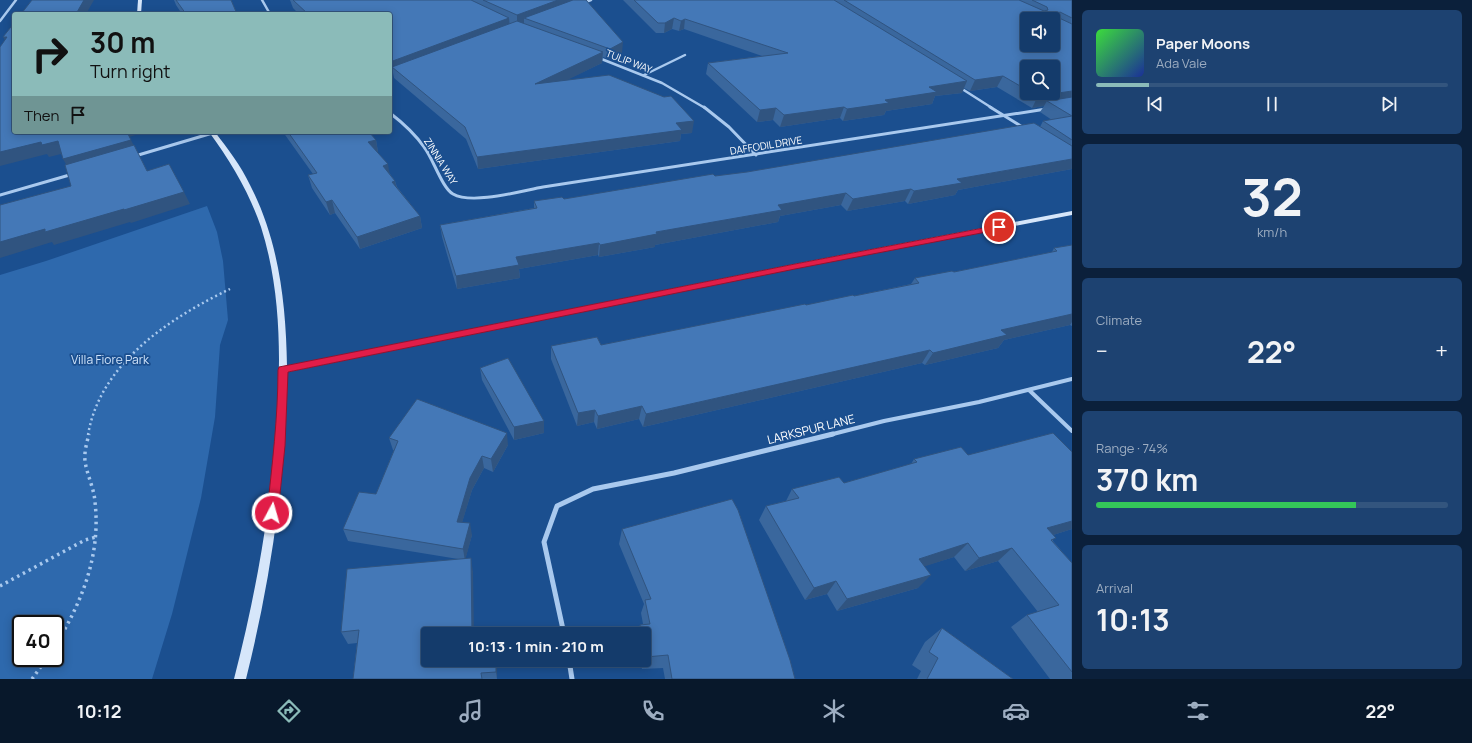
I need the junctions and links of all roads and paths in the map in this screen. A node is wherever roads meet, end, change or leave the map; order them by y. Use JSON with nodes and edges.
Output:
{"nodes":[{"id":1,"x":16,"y":0,"type":"edge"},
{"id":2,"x":140,"y":0,"type":"edge"},
{"id":3,"x":262,"y":0,"type":"edge"},
{"id":4,"x":591,"y":0,"type":"edge"},
{"id":5,"x":582,"y":4,"type":"edge"},
{"id":6,"x":139,"y":12,"type":"edge"},
{"id":7,"x":269,"y":12,"type":"edge"},
{"id":8,"x":0,"y":21,"type":"edge"},
{"id":9,"x":685,"y":55,"type":"dead end"},
{"id":10,"x":597,"y":58,"type":"edge"},
{"id":11,"x":644,"y":75,"type":"junction"},
{"id":12,"x":954,"y":84,"type":"edge"},
{"id":13,"x":1049,"y":108,"type":"edge"},
{"id":14,"x":392,"y":115,"type":"edge"},
{"id":15,"x":1004,"y":116,"type":"junction"},
{"id":16,"x":1029,"y":131,"type":"edge"},
{"id":17,"x":207,"y":134,"type":"edge"},
{"id":18,"x":215,"y":134,"type":"edge"},
{"id":19,"x":756,"y":155,"type":"junction"},
{"id":20,"x":129,"y":157,"type":"edge"},
{"id":21,"x":76,"y":173,"type":"edge"},
{"id":22,"x":0,"y":195,"type":"edge"},
{"id":23,"x":463,"y":197,"type":"joint"},
{"id":24,"x":1072,"y":213,"type":"edge"},
{"id":25,"x":230,"y":289,"type":"dead end"},
{"id":26,"x":283,"y":370,"type":"junction"},
{"id":27,"x":1072,"y":379,"type":"edge"},
{"id":28,"x":1029,"y":390,"type":"junction"},
{"id":29,"x":1072,"y":430,"type":"edge"},
{"id":30,"x":96,"y":537,"type":"junction"},
{"id":31,"x":0,"y":586,"type":"edge"},
{"id":32,"x":562,"y":627,"type":"edge"},
{"id":33,"x":64,"y":631,"type":"edge"},
{"id":34,"x":41,"y":667,"type":"edge"},
{"id":35,"x":570,"y":667,"type":"edge"},
{"id":36,"x":32,"y":679,"type":"edge"},
{"id":37,"x":240,"y":679,"type":"edge"},
{"id":38,"x":572,"y":679,"type":"edge"}],
"edges":[{"from":1,"to":8,"type":"street"},
{"from":2,"to":6,"type":"street"},
{"from":3,"to":7,"type":"street"},
{"from":4,"to":5,"type":"street"},
{"from":9,"to":11,"type":"street"},
{"from":10,"to":11,"type":"street","name":"TULIP WAY"},
{"from":11,"to":19,"type":"street","name":"TULIP WAY"},
{"from":12,"to":15,"type":"street"},
{"from":13,"to":15,"type":"street","name":"DAFFODIL DRIVE"},
{"from":14,"to":23,"type":"street","name":"ZINNIA WAY"},
{"from":15,"to":16,"type":"street"},
{"from":15,"to":19,"type":"street","name":"DAFFODIL DRIVE"},
{"from":17,"to":20,"type":"street"},
{"from":18,"to":26,"type":"street"},
{"from":19,"to":23,"type":"street","name":"DAFFODIL DRIVE"},
{"from":21,"to":22,"type":"street"},
{"from":24,"to":26,"type":"street"},
{"from":25,"to":30,"type":"path"},
{"from":26,"to":37,"type":"street"},
{"from":27,"to":28,"type":"street","name":"LARKSPUR LANE"},
{"from":28,"to":29,"type":"street"},
{"from":28,"to":32,"type":"street","name":"LARKSPUR LANE"},
{"from":30,"to":31,"type":"path"},
{"from":30,"to":33,"type":"path"},
{"from":34,"to":36,"type":"path"},
{"from":35,"to":38,"type":"street"}]}
